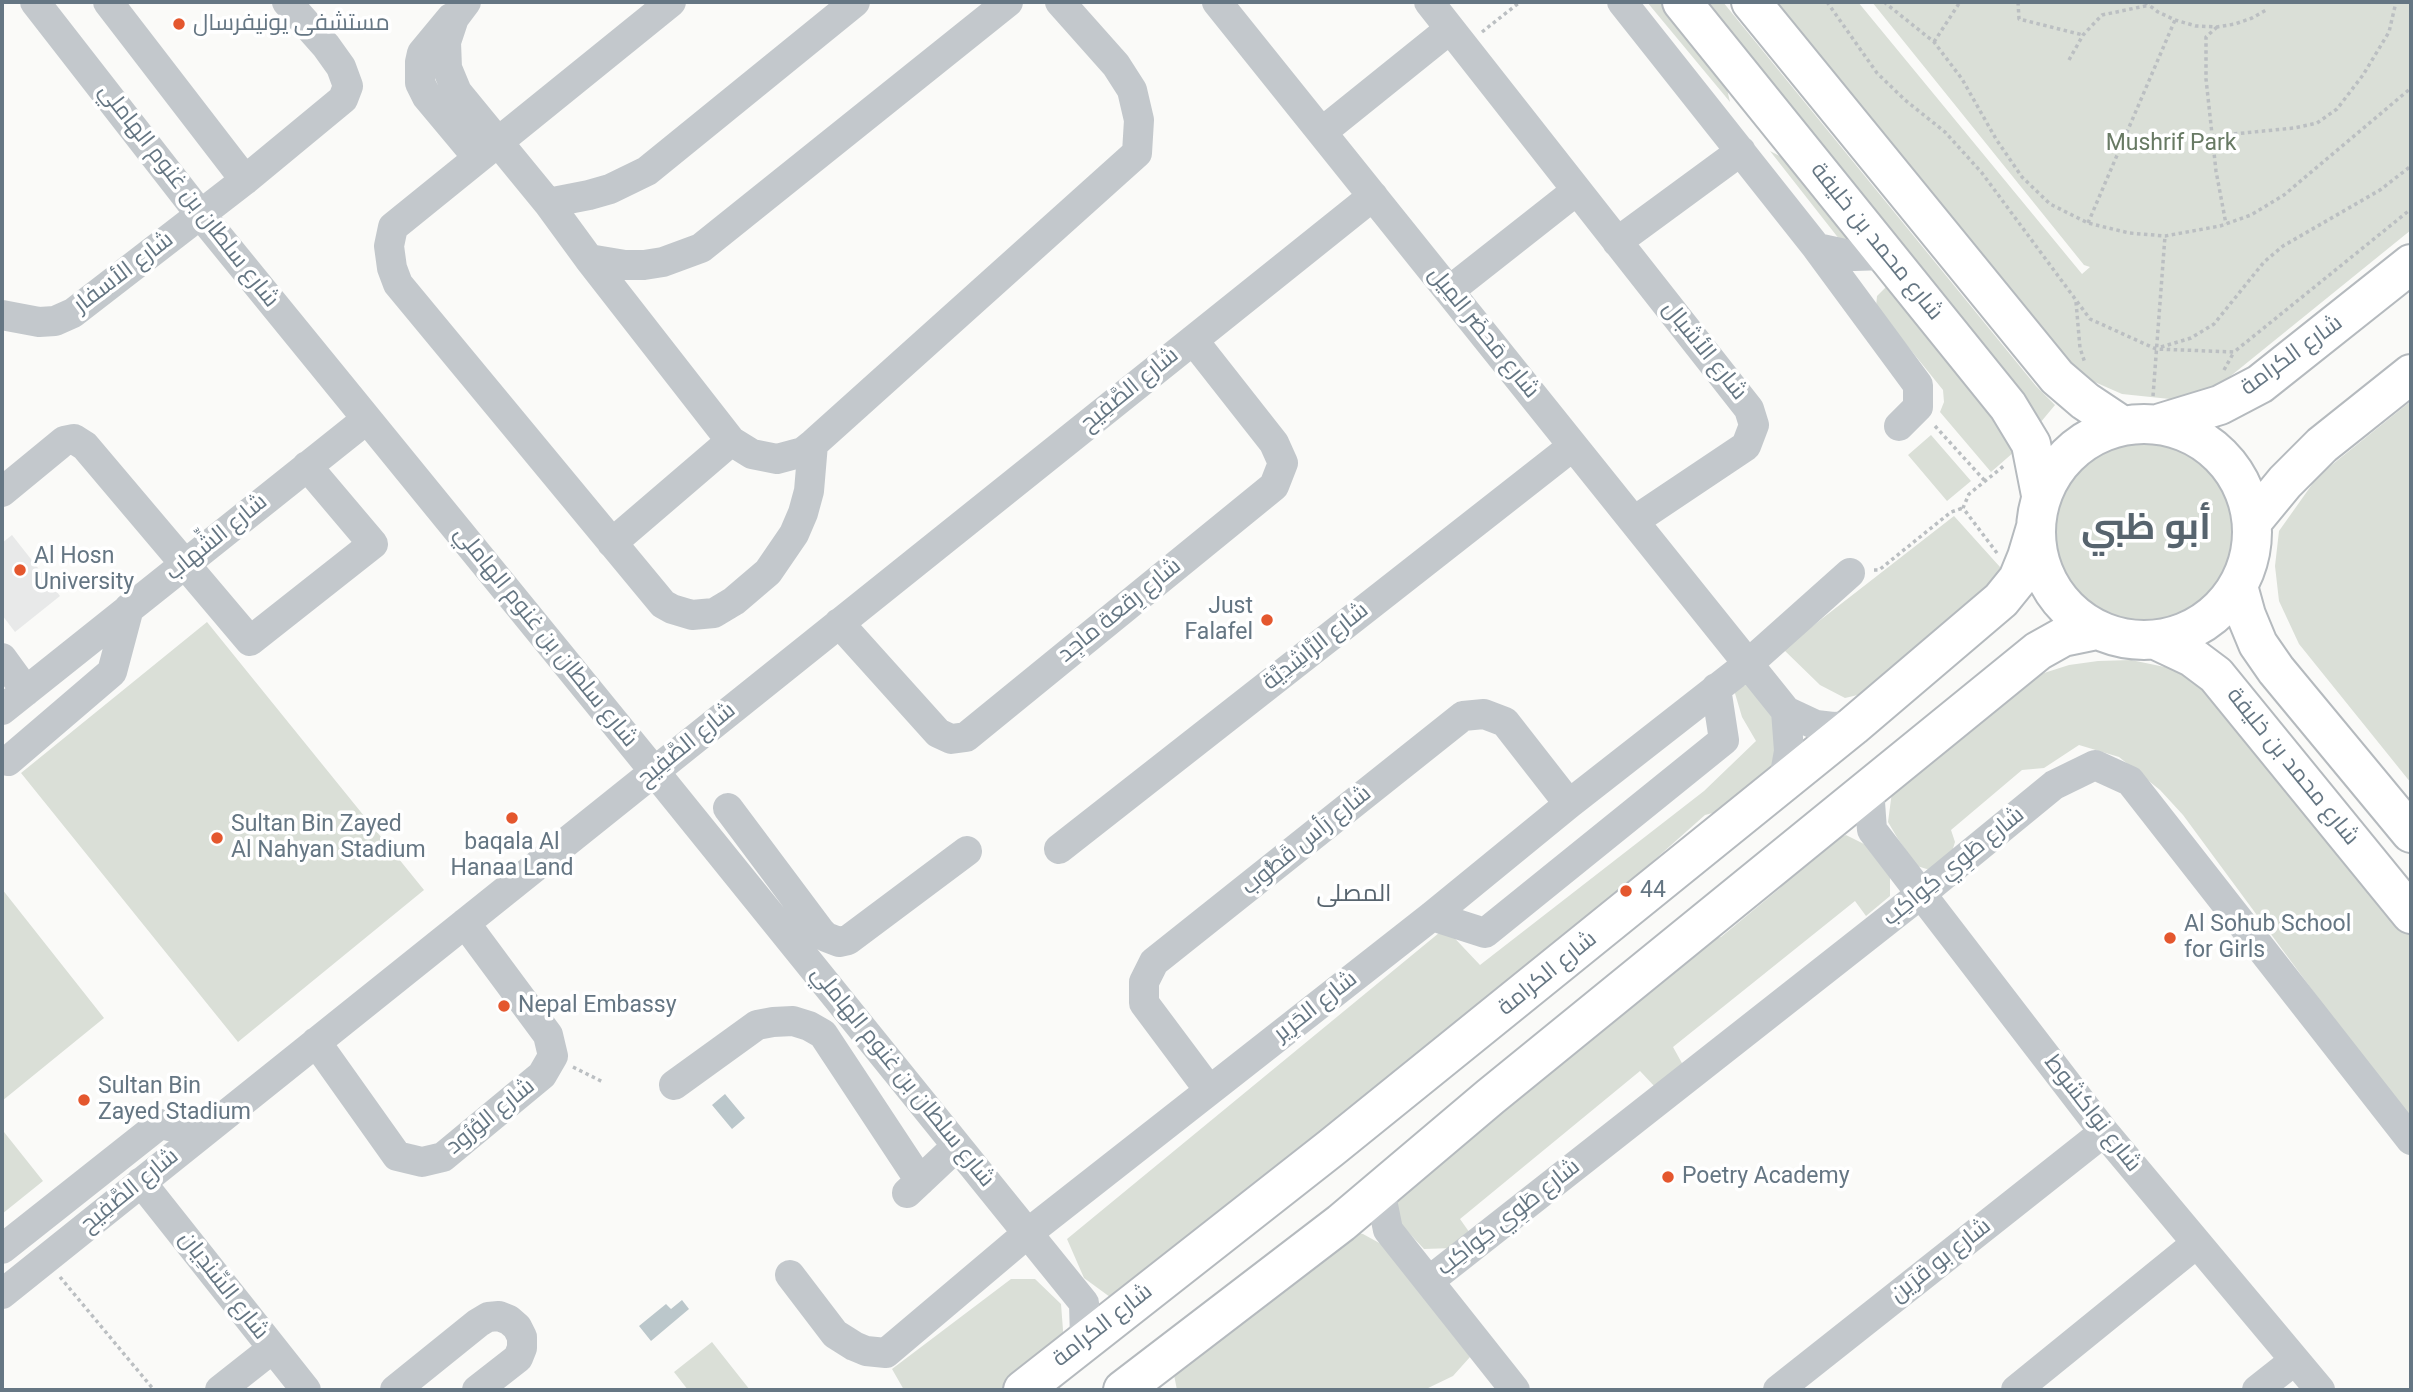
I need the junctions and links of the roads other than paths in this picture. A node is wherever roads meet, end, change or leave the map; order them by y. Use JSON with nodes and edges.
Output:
{"nodes":[{"id":1,"x":36,"y":2,"type":"edge"},
{"id":2,"x":108,"y":2,"type":"edge"},
{"id":3,"x":287,"y":2,"type":"edge"},
{"id":4,"x":671,"y":2,"type":"edge"},
{"id":5,"x":855,"y":2,"type":"edge"},
{"id":6,"x":1008,"y":2,"type":"edge"},
{"id":7,"x":1060,"y":2,"type":"edge"},
{"id":8,"x":1217,"y":2,"type":"edge"},
{"id":9,"x":1429,"y":2,"type":"edge"},
{"id":10,"x":1622,"y":2,"type":"edge"},
{"id":11,"x":1682,"y":2,"type":"edge"},
{"id":12,"x":1752,"y":2,"type":"edge"},
{"id":13,"x":463,"y":4,"type":"edge"},
{"id":14,"x":1457,"y":38,"type":"junction"},
{"id":15,"x":1322,"y":132,"type":"junction"},
{"id":16,"x":1741,"y":150,"type":"junction"},
{"id":17,"x":488,"y":151,"type":"junction"},
{"id":18,"x":245,"y":180,"type":"junction"},
{"id":19,"x":1576,"y":191,"type":"junction"},
{"id":20,"x":1373,"y":196,"type":"junction"},
{"id":21,"x":548,"y":203,"type":"junction"},
{"id":22,"x":200,"y":214,"type":"junction"},
{"id":23,"x":1617,"y":242,"type":"junction"},
{"id":24,"x":1817,"y":248,"type":"junction"},
{"id":25,"x":1886,"y":255,"type":"junction"},
{"id":26,"x":589,"y":259,"type":"junction"},
{"id":27,"x":2411,"y":264,"type":"edge"},
{"id":28,"x":1449,"y":291,"type":"junction"},
{"id":29,"x":1856,"y":300,"type":"junction"},
{"id":30,"x":2,"y":314,"type":"edge"},
{"id":31,"x":1193,"y":340,"type":"junction"},
{"id":32,"x":2411,"y":374,"type":"edge"},
{"id":33,"x":1908,"y":416,"type":"road end"},
{"id":34,"x":367,"y":419,"type":"junction"},
{"id":35,"x":2144,"y":423,"type":"junction"},
{"id":36,"x":731,"y":441,"type":"junction"},
{"id":37,"x":813,"y":444,"type":"junction"},
{"id":38,"x":1573,"y":446,"type":"junction"},
{"id":39,"x":307,"y":466,"type":"junction"},
{"id":40,"x":2,"y":492,"type":"edge"},
{"id":41,"x":2038,"y":511,"type":"junction"},
{"id":42,"x":1634,"y":521,"type":"junction"},
{"id":43,"x":2252,"y":522,"type":"junction"},
{"id":44,"x":612,"y":543,"type":"junction"},
{"id":45,"x":184,"y":564,"type":"junction"},
{"id":46,"x":1850,"y":573,"type":"road end"},
{"id":47,"x":2238,"y":586,"type":"junction"},
{"id":48,"x":130,"y":608,"type":"junction"},
{"id":49,"x":839,"y":623,"type":"junction"},
{"id":50,"x":2097,"y":630,"type":"junction"},
{"id":51,"x":2156,"y":640,"type":"junction"},
{"id":52,"x":2,"y":658,"type":"edge"},
{"id":53,"x":1748,"y":664,"type":"junction"},
{"id":54,"x":1716,"y":688,"type":"junction"},
{"id":55,"x":26,"y":691,"type":"junction"},
{"id":56,"x":2,"y":710,"type":"edge"},
{"id":57,"x":1786,"y":711,"type":"junction"},
{"id":58,"x":1853,"y":726,"type":"junction"},
{"id":59,"x":2,"y":760,"type":"edge"},
{"id":60,"x":654,"y":771,"type":"junction"},
{"id":61,"x":1783,"y":785,"type":"junction"},
{"id":62,"x":1869,"y":788,"type":"junction"},
{"id":63,"x":1569,"y":804,"type":"junction"},
{"id":64,"x":728,"y":808,"type":"dead end"},
{"id":65,"x":1828,"y":822,"type":"junction"},
{"id":66,"x":1872,"y":830,"type":"junction"},
{"id":67,"x":2411,"y":833,"type":"edge"},
{"id":68,"x":1059,"y":849,"type":"dead end"},
{"id":69,"x":967,"y":852,"type":"dead end"},
{"id":70,"x":1921,"y":894,"type":"junction"},
{"id":71,"x":2411,"y":914,"type":"edge"},
{"id":72,"x":1432,"y":916,"type":"junction"},
{"id":73,"x":465,"y":923,"type":"junction"},
{"id":74,"x":809,"y":940,"type":"junction"},
{"id":75,"x":848,"y":1010,"type":"junction"},
{"id":76,"x":823,"y":1034,"type":"junction"},
{"id":77,"x":316,"y":1042,"type":"junction"},
{"id":78,"x":674,"y":1085,"type":"dead end"},
{"id":79,"x":1209,"y":1090,"type":"junction"},
{"id":80,"x":2104,"y":1132,"type":"junction"},
{"id":81,"x":202,"y":1133,"type":"junction"},
{"id":82,"x":2411,"y":1140,"type":"edge"},
{"id":83,"x":957,"y":1146,"type":"junction"},
{"id":84,"x":141,"y":1182,"type":"junction"},
{"id":85,"x":1380,"y":1190,"type":"junction"},
{"id":86,"x":1341,"y":1223,"type":"junction"},
{"id":87,"x":1388,"y":1230,"type":"junction"},
{"id":88,"x":1028,"y":1233,"type":"junction"},
{"id":89,"x":2197,"y":1242,"type":"junction"},
{"id":90,"x":2,"y":1249,"type":"edge"},
{"id":91,"x":790,"y":1275,"type":"dead end"},
{"id":92,"x":1429,"y":1281,"type":"junction"},
{"id":93,"x":2,"y":1294,"type":"edge"},
{"id":94,"x":1084,"y":1321,"type":"junction"},
{"id":95,"x":272,"y":1349,"type":"junction"},
{"id":96,"x":2295,"y":1360,"type":"junction"},
{"id":97,"x":1159,"y":1377,"type":"edge"},
{"id":98,"x":220,"y":1390,"type":"edge"},
{"id":99,"x":306,"y":1390,"type":"edge"},
{"id":100,"x":395,"y":1390,"type":"edge"},
{"id":101,"x":477,"y":1390,"type":"edge"},
{"id":102,"x":1023,"y":1390,"type":"edge"},
{"id":103,"x":1125,"y":1390,"type":"edge"},
{"id":104,"x":1515,"y":1390,"type":"edge"},
{"id":105,"x":1778,"y":1390,"type":"edge"},
{"id":106,"x":2016,"y":1390,"type":"edge"},
{"id":107,"x":2257,"y":1390,"type":"edge"},
{"id":108,"x":2320,"y":1390,"type":"edge"}],
"edges":[{"from":1,"to":22,"type":"street","name":"شارع سلطان بن غنوم الهاملي"},
{"from":2,"to":18,"type":"street"},
{"from":3,"to":18,"type":"street","name":"شارع الأسفار"},
{"from":4,"to":17,"type":"street"},
{"from":5,"to":21,"type":"street"},
{"from":6,"to":26,"type":"street"},
{"from":7,"to":37,"type":"street"},
{"from":8,"to":15,"type":"street","name":"شارع مَحضَر المِيل"},
{"from":9,"to":14,"type":"street","name":"شارع الأشبال"},
{"from":10,"to":16,"type":"street"},
{"from":11,"to":25,"type":"main road","name":"شارع محمد بن خليفة"},
{"from":12,"to":35,"type":"main road"},
{"from":13,"to":17,"type":"street"},
{"from":14,"to":15,"type":"street"},
{"from":14,"to":19,"type":"street","name":"شارع الأشبال"},
{"from":15,"to":20,"type":"street","name":"شارع مَحضَر المِيل"},
{"from":16,"to":23,"type":"street"},
{"from":16,"to":24,"type":"street"},
{"from":17,"to":21,"type":"street"},
{"from":17,"to":44,"type":"street"},
{"from":18,"to":22,"type":"street","name":"شارع الأسفار"},
{"from":19,"to":23,"type":"street","name":"شارع الأشبال"},
{"from":19,"to":28,"type":"street"},
{"from":20,"to":28,"type":"street","name":"شارع مَحضَر المِيل"},
{"from":20,"to":31,"type":"street","name":"شارع الصَّفِيح"},
{"from":21,"to":26,"type":"street"},
{"from":22,"to":30,"type":"street","name":"شارع الأسفار"},
{"from":22,"to":34,"type":"street","name":"شارع سلطان بن غنوم الهاملي"},
{"from":23,"to":42,"type":"street","name":"شارع الأشبال"},
{"from":24,"to":25,"type":"street"},
{"from":24,"to":29,"type":"street"},
{"from":25,"to":29,"type":"street"},
{"from":25,"to":41,"type":"main road","name":"شارع محمد بن خليفة"},
{"from":26,"to":36,"type":"street"},
{"from":27,"to":35,"type":"main road","name":"شارع الكرامة"},
{"from":28,"to":38,"type":"street","name":"شارع مَحضَر المِيل"},
{"from":29,"to":33,"type":"street"},
{"from":31,"to":49,"type":"street","name":"شارع الصَّفِيح"},
{"from":31,"to":49,"type":"street","name":"شارع رِقعة ماجِد"},
{"from":32,"to":43,"type":"main road"},
{"from":34,"to":39,"type":"street","name":"شارع الشِّهاب"},
{"from":34,"to":60,"type":"street","name":"شارع سلطان بن غنوم الهاملي"},
{"from":35,"to":41,"type":"main road"},
{"from":35,"to":43,"type":"main road"},
{"from":36,"to":37,"type":"street"},
{"from":36,"to":44,"type":"street"},
{"from":37,"to":44,"type":"street"},
{"from":38,"to":42,"type":"street","name":"شارع مَحضَر المِيل"},
{"from":38,"to":68,"type":"street","name":"شارع الرَّاشِدِيَّة"},
{"from":39,"to":45,"type":"street","name":"شارع الشِّهاب"},
{"from":39,"to":45,"type":"street"},
{"from":40,"to":45,"type":"street"},
{"from":41,"to":50,"type":"main road"},
{"from":41,"to":58,"type":"main road","name":"شارع الكرامة"},
{"from":42,"to":53,"type":"street","name":"شارع مَحضَر المِيل"},
{"from":43,"to":47,"type":"main road"},
{"from":45,"to":48,"type":"street","name":"شارع الشِّهاب"},
{"from":46,"to":53,"type":"street"},
{"from":47,"to":51,"type":"main road"},
{"from":47,"to":67,"type":"main road"},
{"from":48,"to":55,"type":"street","name":"شارع الشِّهاب"},
{"from":48,"to":59,"type":"street"},
{"from":49,"to":60,"type":"street","name":"شارع الصَّفِيح"},
{"from":50,"to":51,"type":"main road"},
{"from":50,"to":62,"type":"main road"},
{"from":51,"to":71,"type":"main road","name":"شارع محمد بن خليفة"},
{"from":52,"to":55,"type":"street"},
{"from":53,"to":54,"type":"street","name":"شارع الحَرِير"},
{"from":53,"to":57,"type":"street","name":"شارع مَحضَر المِيل"},
{"from":54,"to":63,"type":"street","name":"شارع الحَرِير"},
{"from":54,"to":72,"type":"street"},
{"from":55,"to":56,"type":"street","name":"شارع الشِّهاب"},
{"from":57,"to":58,"type":"street","name":"شارع مَحضَر المِيل"},
{"from":57,"to":61,"type":"street"},
{"from":58,"to":61,"type":"main road","name":"شارع الكرامة"},
{"from":60,"to":73,"type":"street","name":"شارع الصَّفِيح"},
{"from":60,"to":74,"type":"street","name":"شارع سلطان بن غنوم الهاملي"},
{"from":61,"to":94,"type":"main road","name":"شارع الكرامة"},
{"from":62,"to":65,"type":"main road"},
{"from":62,"to":66,"type":"street"},
{"from":63,"to":72,"type":"street","name":"شارع الحَرِير"},
{"from":63,"to":79,"type":"street","name":"شارع رَأس قَطُّوب"},
{"from":64,"to":74,"type":"street"},
{"from":65,"to":66,"type":"street"},
{"from":65,"to":85,"type":"main road"},
{"from":66,"to":70,"type":"street","name":"شارع نواكشوط"},
{"from":69,"to":74,"type":"street"},
{"from":70,"to":80,"type":"street","name":"شارع نواكشوط"},
{"from":70,"to":82,"type":"street","name":"شارع طَوِي كِواكِب"},
{"from":70,"to":92,"type":"street","name":"شارع طَوِي كِواكِب"},
{"from":72,"to":79,"type":"street","name":"شارع الحَرِير"},
{"from":73,"to":77,"type":"street","name":"شارع الصَّفِيح"},
{"from":73,"to":77,"type":"street","name":"شارع الوُرُود"},
{"from":74,"to":75,"type":"street","name":"شارع سلطان بن غنوم الهاملي"},
{"from":75,"to":76,"type":"street"},
{"from":75,"to":83,"type":"street","name":"شارع سلطان بن غنوم الهاملي"},
{"from":76,"to":78,"type":"street"},
{"from":76,"to":83,"type":"street"},
{"from":77,"to":81,"type":"street","name":"شارع الصَّفِيح"},
{"from":79,"to":88,"type":"street","name":"شارع الحَرِير"},
{"from":80,"to":89,"type":"street","name":"شارع نواكشوط"},
{"from":80,"to":105,"type":"street","name":"شارع بو قرَين"},
{"from":81,"to":84,"type":"street","name":"شارع الصَّفِيح"},
{"from":81,"to":90,"type":"street"},
{"from":83,"to":88,"type":"street","name":"شارع سلطان بن غنوم الهاملي"},
{"from":84,"to":93,"type":"street","name":"شارع الصَّفِيح"},
{"from":84,"to":95,"type":"street","name":"شارع السِّندِيان"},
{"from":85,"to":86,"type":"main road"},
{"from":85,"to":87,"type":"street"},
{"from":86,"to":87,"type":"street"},
{"from":86,"to":97,"type":"main road"},
{"from":87,"to":92,"type":"street"},
{"from":88,"to":91,"type":"street","name":"شارع الحَرِير"},
{"from":88,"to":94,"type":"street","name":"شارع سلطان بن غنوم الهاملي"},
{"from":89,"to":96,"type":"street","name":"شارع نواكشوط"},
{"from":89,"to":106,"type":"street"},
{"from":92,"to":104,"type":"street"},
{"from":94,"to":102,"type":"main road","name":"شارع الكرامة"},
{"from":95,"to":98,"type":"street"},
{"from":95,"to":99,"type":"street","name":"شارع السِّندِيان"},
{"from":96,"to":107,"type":"street"},
{"from":96,"to":108,"type":"street","name":"شارع نواكشوط"},
{"from":97,"to":103,"type":"main road"},
{"from":100,"to":101,"type":"street"}]}
